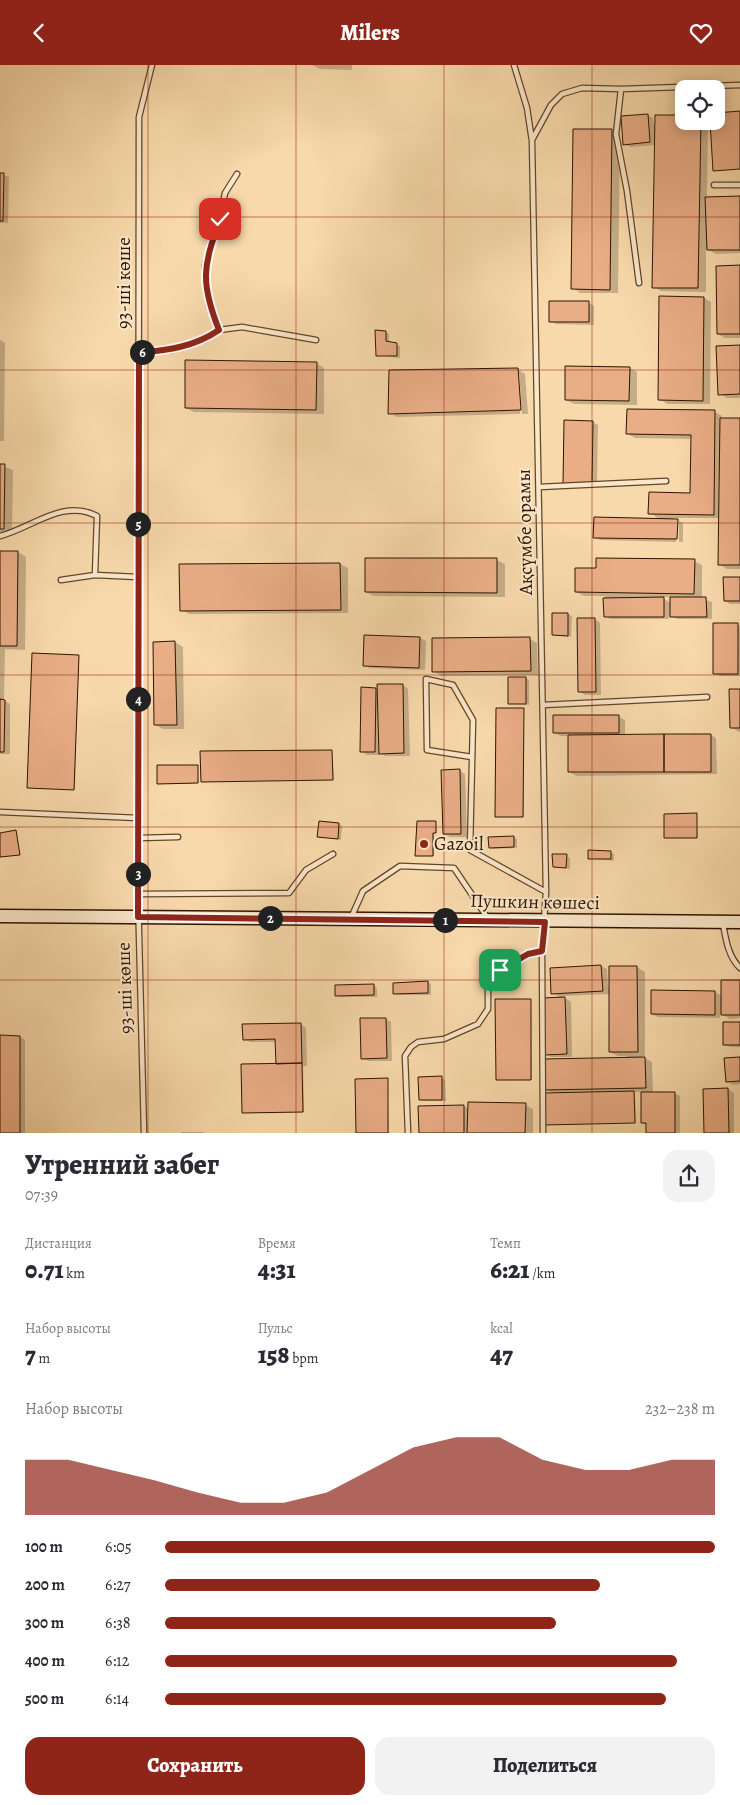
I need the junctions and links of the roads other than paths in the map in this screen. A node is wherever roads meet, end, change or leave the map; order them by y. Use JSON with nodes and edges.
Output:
{"nodes":[{"id":1,"x":152,"y":65,"type":"edge"},
{"id":2,"x":514,"y":65,"type":"edge"},
{"id":3,"x":740,"y":85,"type":"edge"},
{"id":4,"x":621,"y":89,"type":"junction"},
{"id":5,"x":532,"y":141,"type":"junction"},
{"id":6,"x":237,"y":174,"type":"dead end"},
{"id":7,"x":714,"y":185,"type":"dead end"},
{"id":8,"x":740,"y":185,"type":"edge"},
{"id":9,"x":639,"y":283,"type":"dead end"},
{"id":10,"x":219,"y":330,"type":"junction"},
{"id":11,"x":316,"y":340,"type":"dead end"},
{"id":12,"x":139,"y":353,"type":"junction"},
{"id":13,"x":666,"y":481,"type":"dead end"},
{"id":14,"x":539,"y":487,"type":"junction"},
{"id":15,"x":0,"y":536,"type":"edge"},
{"id":16,"x":95,"y":575,"type":"junction"},
{"id":17,"x":138,"y":577,"type":"junction"},
{"id":18,"x":61,"y":580,"type":"dead end"},
{"id":19,"x":707,"y":697,"type":"dead end"},
{"id":20,"x":543,"y":705,"type":"junction"},
{"id":21,"x":472,"y":757,"type":"junction"},
{"id":22,"x":0,"y":812,"type":"edge"},
{"id":23,"x":138,"y":818,"type":"junction"},
{"id":24,"x":178,"y":837,"type":"dead end"},
{"id":25,"x":138,"y":838,"type":"junction"},
{"id":26,"x":333,"y":854,"type":"dead end"},
{"id":27,"x":546,"y":892,"type":"junction"},
{"id":28,"x":138,"y":894,"type":"junction"},
{"id":29,"x":0,"y":916,"type":"edge"},
{"id":30,"x":138,"y":917,"type":"junction"},
{"id":31,"x":350,"y":919,"type":"junction"},
{"id":32,"x":490,"y":921,"type":"junction"},
{"id":33,"x":545,"y":922,"type":"junction"},
{"id":34,"x":722,"y":922,"type":"junction"},
{"id":35,"x":740,"y":922,"type":"edge"},
{"id":36,"x":542,"y":951,"type":"junction"},
{"id":37,"x":740,"y":968,"type":"edge"},
{"id":38,"x":144,"y":1133,"type":"edge"},
{"id":39,"x":408,"y":1133,"type":"edge"},
{"id":40,"x":543,"y":1133,"type":"edge"}],
"edges":[{"from":1,"to":12,"type":"lane","name":"93-ші көше"},
{"from":2,"to":5,"type":"lane","name":"Ақсүмбе орамы"},
{"from":3,"to":4,"type":"lane"},
{"from":4,"to":5,"type":"lane"},
{"from":4,"to":9,"type":"lane"},
{"from":5,"to":14,"type":"lane","name":"Ақсүмбе орамы"},
{"from":6,"to":10,"type":"lane"},
{"from":7,"to":8,"type":"lane"},
{"from":10,"to":11,"type":"lane"},
{"from":10,"to":12,"type":"lane"},
{"from":12,"to":17,"type":"lane","name":"93-ші көше"},
{"from":13,"to":14,"type":"lane"},
{"from":14,"to":20,"type":"lane","name":"Ақсүмбе орамы"},
{"from":15,"to":16,"type":"lane"},
{"from":16,"to":17,"type":"lane"},
{"from":16,"to":18,"type":"lane"},
{"from":17,"to":23,"type":"lane","name":"93-ші көше"},
{"from":19,"to":20,"type":"lane"},
{"from":20,"to":27,"type":"lane","name":"Ақсүмбе орамы"},
{"from":21,"to":21,"type":"lane"},
{"from":21,"to":27,"type":"lane"},
{"from":22,"to":23,"type":"lane"},
{"from":23,"to":25,"type":"lane","name":"93-ші көше"},
{"from":24,"to":25,"type":"lane"},
{"from":25,"to":28,"type":"lane","name":"93-ші көше"},
{"from":26,"to":28,"type":"lane"},
{"from":27,"to":33,"type":"lane","name":"Ақсүмбе орамы"},
{"from":28,"to":30,"type":"lane","name":"93-ші көше"},
{"from":29,"to":30,"type":"main road","name":"Пушкин көшесі"},
{"from":30,"to":31,"type":"main road","name":"Пушкин көшесі"},
{"from":30,"to":38,"type":"lane","name":"93-ші көше"},
{"from":31,"to":32,"type":"main road","name":"Пушкин көшесі"},
{"from":31,"to":32,"type":"lane"},
{"from":32,"to":33,"type":"main road","name":"Пушкин көшесі"},
{"from":33,"to":34,"type":"main road","name":"Пушкин көшесі"},
{"from":33,"to":36,"type":"lane","name":"Ақсүмбе орамы"},
{"from":34,"to":35,"type":"main road","name":"Пушкин көшесі"},
{"from":34,"to":37,"type":"lane"},
{"from":36,"to":39,"type":"lane"},
{"from":36,"to":40,"type":"lane","name":"Ақсүмбе орамы"}]}
